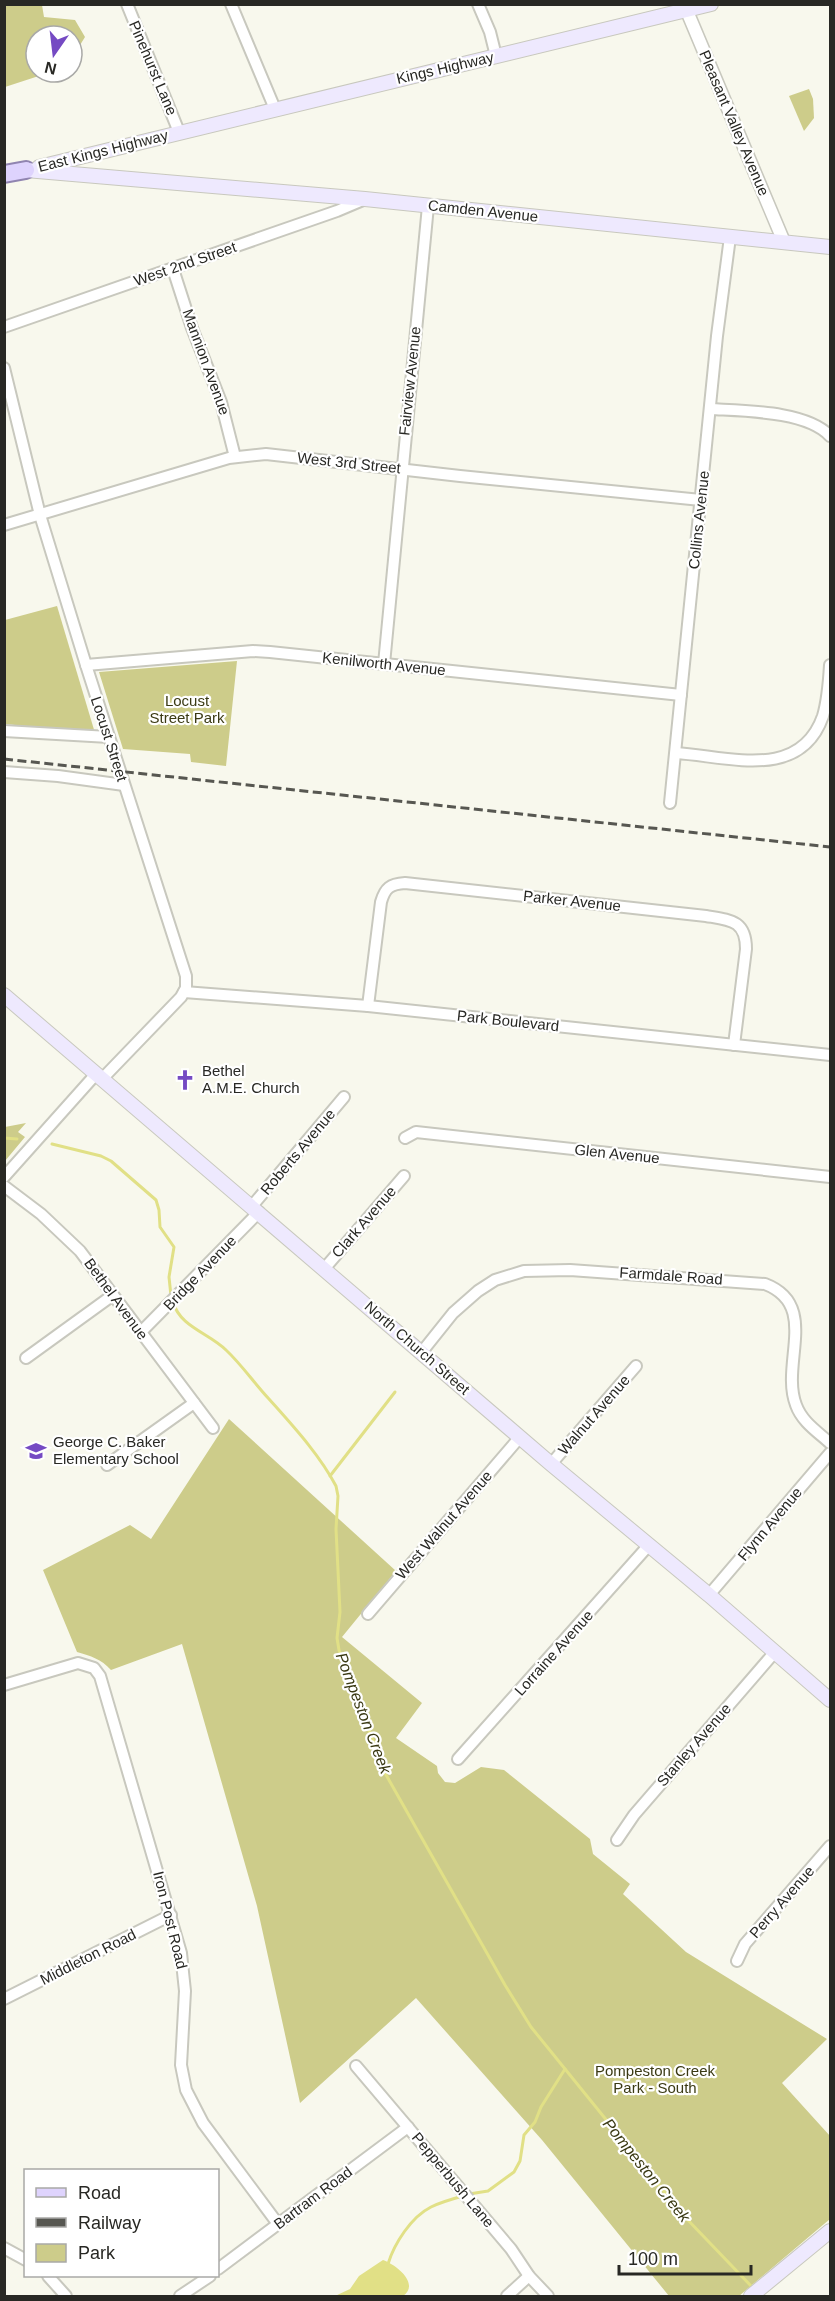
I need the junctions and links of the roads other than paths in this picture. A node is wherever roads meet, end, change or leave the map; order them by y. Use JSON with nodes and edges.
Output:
{"nodes":[{"id":1,"x":127,"y":4,"type":"edge"},
{"id":2,"x":231,"y":4,"type":"edge"},
{"id":3,"x":478,"y":4,"type":"edge"},
{"id":4,"x":711,"y":4,"type":"edge"},
{"id":5,"x":685,"y":7,"type":"edge"},
{"id":6,"x":496,"y":56,"type":"junction"},
{"id":7,"x":275,"y":109,"type":"junction"},
{"id":8,"x":180,"y":132,"type":"junction"},
{"id":9,"x":103,"y":152,"type":"junction"},
{"id":10,"x":26,"y":170,"type":"junction"},
{"id":11,"x":4,"y":174,"type":"edge"},
{"id":12,"x":134,"y":178,"type":"junction"},
{"id":13,"x":365,"y":199,"type":"junction"},
{"id":14,"x":428,"y":206,"type":"junction"},
{"id":15,"x":730,"y":237,"type":"junction"},
{"id":16,"x":784,"y":242,"type":"junction"},
{"id":17,"x":831,"y":247,"type":"edge"},
{"id":18,"x":173,"y":268,"type":"junction"},
{"id":19,"x":4,"y":327,"type":"edge"},
{"id":20,"x":4,"y":368,"type":"edge"},
{"id":21,"x":711,"y":409,"type":"junction"},
{"id":22,"x":831,"y":436,"type":"edge"},
{"id":23,"x":236,"y":457,"type":"junction"},
{"id":24,"x":402,"y":469,"type":"junction"},
{"id":25,"x":701,"y":500,"type":"junction"},
{"id":26,"x":40,"y":515,"type":"junction"},
{"id":27,"x":4,"y":525,"type":"edge"},
{"id":28,"x":384,"y":664,"type":"junction"},
{"id":29,"x":86,"y":665,"type":"junction"},
{"id":30,"x":831,"y":665,"type":"edge"},
{"id":31,"x":681,"y":695,"type":"junction"},
{"id":32,"x":4,"y":731,"type":"edge"},
{"id":33,"x":109,"y":737,"type":"junction"},
{"id":34,"x":676,"y":753,"type":"junction"},
{"id":35,"x":4,"y":772,"type":"edge"},
{"id":36,"x":124,"y":785,"type":"junction"},
{"id":37,"x":670,"y":803,"type":"dead end"},
{"id":38,"x":184,"y":992,"type":"junction"},
{"id":39,"x":4,"y":995,"type":"edge"},
{"id":40,"x":368,"y":1006,"type":"junction"},
{"id":41,"x":734,"y":1045,"type":"junction"},
{"id":42,"x":831,"y":1055,"type":"edge"},
{"id":43,"x":99,"y":1077,"type":"junction"},
{"id":44,"x":344,"y":1098,"type":"dead end"},
{"id":45,"x":405,"y":1138,"type":"dead end"},
{"id":46,"x":404,"y":1176,"type":"dead end"},
{"id":47,"x":4,"y":1177,"type":"edge"},
{"id":48,"x":831,"y":1177,"type":"edge"},
{"id":49,"x":4,"y":1186,"type":"edge"},
{"id":50,"x":255,"y":1209,"type":"junction"},
{"id":51,"x":324,"y":1269,"type":"junction"},
{"id":52,"x":112,"y":1295,"type":"junction"},
{"id":53,"x":141,"y":1332,"type":"junction"},
{"id":54,"x":421,"y":1353,"type":"junction"},
{"id":55,"x":26,"y":1358,"type":"dead end"},
{"id":56,"x":636,"y":1366,"type":"dead end"},
{"id":57,"x":194,"y":1403,"type":"junction"},
{"id":58,"x":213,"y":1428,"type":"dead end"},
{"id":59,"x":520,"y":1437,"type":"junction"},
{"id":60,"x":831,"y":1443,"type":"edge"},
{"id":61,"x":831,"y":1453,"type":"edge"},
{"id":62,"x":551,"y":1464,"type":"junction"},
{"id":63,"x":107,"y":1465,"type":"dead end"},
{"id":64,"x":649,"y":1545,"type":"junction"},
{"id":65,"x":710,"y":1595,"type":"junction"},
{"id":66,"x":368,"y":1614,"type":"dead end"},
{"id":67,"x":774,"y":1653,"type":"junction"},
{"id":68,"x":4,"y":1685,"type":"edge"},
{"id":69,"x":831,"y":1700,"type":"edge"},
{"id":70,"x":458,"y":1759,"type":"dead end"},
{"id":71,"x":617,"y":1840,"type":"dead end"},
{"id":72,"x":831,"y":1846,"type":"edge"},
{"id":73,"x":171,"y":1915,"type":"junction"},
{"id":74,"x":737,"y":1961,"type":"dead end"},
{"id":75,"x":4,"y":1999,"type":"edge"},
{"id":76,"x":356,"y":2066,"type":"dead end"},
{"id":77,"x":408,"y":2127,"type":"junction"},
{"id":78,"x":278,"y":2224,"type":"junction"},
{"id":79,"x":831,"y":2231,"type":"edge"},
{"id":80,"x":4,"y":2248,"type":"edge"},
{"id":81,"x":24,"y":2259,"type":"edge"},
{"id":82,"x":219,"y":2269,"type":"edge"},
{"id":83,"x":529,"y":2276,"type":"junction"},
{"id":84,"x":49,"y":2277,"type":"edge"},
{"id":85,"x":208,"y":2277,"type":"edge"},
{"id":86,"x":66,"y":2296,"type":"edge"},
{"id":87,"x":180,"y":2296,"type":"edge"},
{"id":88,"x":507,"y":2296,"type":"edge"},
{"id":89,"x":548,"y":2296,"type":"edge"},
{"id":90,"x":751,"y":2296,"type":"edge"}],
"edges":[{"from":1,"to":8,"type":"street","name":"Pinehurst Lane"},
{"from":2,"to":7,"type":"street"},
{"from":3,"to":6,"type":"street"},
{"from":4,"to":5,"type":"main road","name":"Kings Highway"},
{"from":5,"to":6,"type":"main road","name":"Kings Highway"},
{"from":5,"to":16,"type":"street","name":"Pleasant Valley Avenue"},
{"from":6,"to":7,"type":"main road","name":"Kings Highway"},
{"from":7,"to":8,"type":"main road","name":"Kings Highway"},
{"from":8,"to":9,"type":"main road","name":"East Kings Highway"},
{"from":9,"to":10,"type":"main road","name":"East Kings Highway"},
{"from":9,"to":12,"type":"main road","name":"Camden Avenue"},
{"from":10,"to":11,"type":"main road"},
{"from":10,"to":12,"type":"main road","name":"Camden Avenue"},
{"from":12,"to":13,"type":"main road","name":"Camden Avenue"},
{"from":13,"to":14,"type":"main road","name":"Camden Avenue"},
{"from":13,"to":18,"type":"street","name":"West 2nd Street"},
{"from":14,"to":15,"type":"main road","name":"Camden Avenue"},
{"from":14,"to":24,"type":"street","name":"Fairview Avenue"},
{"from":15,"to":16,"type":"main road","name":"Camden Avenue"},
{"from":15,"to":21,"type":"street","name":"Collins Avenue"},
{"from":16,"to":17,"type":"main road","name":"Camden Avenue"},
{"from":18,"to":19,"type":"street","name":"West 2nd Street"},
{"from":18,"to":23,"type":"street","name":"Mannion Avenue"},
{"from":20,"to":26,"type":"street","name":"Locust Street"},
{"from":21,"to":22,"type":"street"},
{"from":21,"to":25,"type":"street","name":"Collins Avenue"},
{"from":23,"to":24,"type":"street","name":"West 3rd Street"},
{"from":23,"to":26,"type":"street","name":"West 3rd Street"},
{"from":24,"to":25,"type":"street","name":"West 3rd Street"},
{"from":24,"to":28,"type":"street","name":"Fairview Avenue"},
{"from":25,"to":31,"type":"street","name":"Collins Avenue"},
{"from":26,"to":27,"type":"street","name":"West 3rd Street"},
{"from":26,"to":29,"type":"street","name":"Locust Street"},
{"from":28,"to":29,"type":"street","name":"Kenilworth Avenue"},
{"from":28,"to":31,"type":"street","name":"Kenilworth Avenue"},
{"from":29,"to":33,"type":"street","name":"Locust Street"},
{"from":30,"to":34,"type":"street"},
{"from":31,"to":34,"type":"street","name":"Collins Avenue"},
{"from":32,"to":33,"type":"street"},
{"from":33,"to":36,"type":"street","name":"Locust Street"},
{"from":34,"to":37,"type":"street","name":"Collins Avenue"},
{"from":35,"to":36,"type":"street"},
{"from":36,"to":38,"type":"street","name":"Locust Street"},
{"from":38,"to":40,"type":"street","name":"Park Boulevard"},
{"from":38,"to":43,"type":"street"},
{"from":39,"to":43,"type":"main road","name":"North Church Street"},
{"from":40,"to":41,"type":"street","name":"Park Boulevard"},
{"from":40,"to":41,"type":"street","name":"Parker Avenue"},
{"from":41,"to":42,"type":"street","name":"Park Boulevard"},
{"from":43,"to":47,"type":"street"},
{"from":43,"to":50,"type":"main road","name":"North Church Street"},
{"from":44,"to":50,"type":"street","name":"Roberts Avenue"},
{"from":45,"to":48,"type":"street","name":"Glen Avenue"},
{"from":46,"to":51,"type":"street","name":"Clark Avenue"},
{"from":49,"to":52,"type":"street","name":"Bethel Avenue"},
{"from":50,"to":51,"type":"main road","name":"North Church Street"},
{"from":50,"to":53,"type":"street","name":"Bridge Avenue"},
{"from":51,"to":54,"type":"main road","name":"North Church Street"},
{"from":52,"to":53,"type":"street","name":"Bethel Avenue"},
{"from":52,"to":55,"type":"street"},
{"from":53,"to":57,"type":"street","name":"Bethel Avenue"},
{"from":54,"to":59,"type":"main road","name":"North Church Street"},
{"from":54,"to":60,"type":"street","name":"Farmdale Road"},
{"from":56,"to":62,"type":"street","name":"Walnut Avenue"},
{"from":57,"to":58,"type":"street","name":"Bethel Avenue"},
{"from":57,"to":63,"type":"street"},
{"from":59,"to":62,"type":"main road","name":"North Church Street"},
{"from":59,"to":66,"type":"street","name":"West Walnut Avenue"},
{"from":61,"to":65,"type":"street","name":"Flynn Avenue"},
{"from":62,"to":64,"type":"main road","name":"North Church Street"},
{"from":64,"to":65,"type":"main road","name":"North Church Street"},
{"from":64,"to":70,"type":"street","name":"Lorraine Avenue"},
{"from":65,"to":67,"type":"main road","name":"North Church Street"},
{"from":67,"to":69,"type":"main road","name":"North Church Street"},
{"from":67,"to":71,"type":"street","name":"Stanley Avenue"},
{"from":68,"to":73,"type":"street","name":"Iron Post Road"},
{"from":72,"to":74,"type":"street","name":"Perry Avenue"},
{"from":73,"to":75,"type":"street","name":"Middleton Road"},
{"from":73,"to":78,"type":"street","name":"Iron Post Road"},
{"from":76,"to":77,"type":"street","name":"Pepperbush Lane"},
{"from":77,"to":78,"type":"street","name":"Bartram Road"},
{"from":77,"to":83,"type":"street","name":"Pepperbush Lane"},
{"from":78,"to":82,"type":"street","name":"Bartram Road"},
{"from":79,"to":90,"type":"main road"},
{"from":80,"to":81,"type":"street"},
{"from":83,"to":88,"type":"street"},
{"from":83,"to":89,"type":"street","name":"Pepperbush Lane"},
{"from":84,"to":86,"type":"street"},
{"from":85,"to":87,"type":"street"}]}
